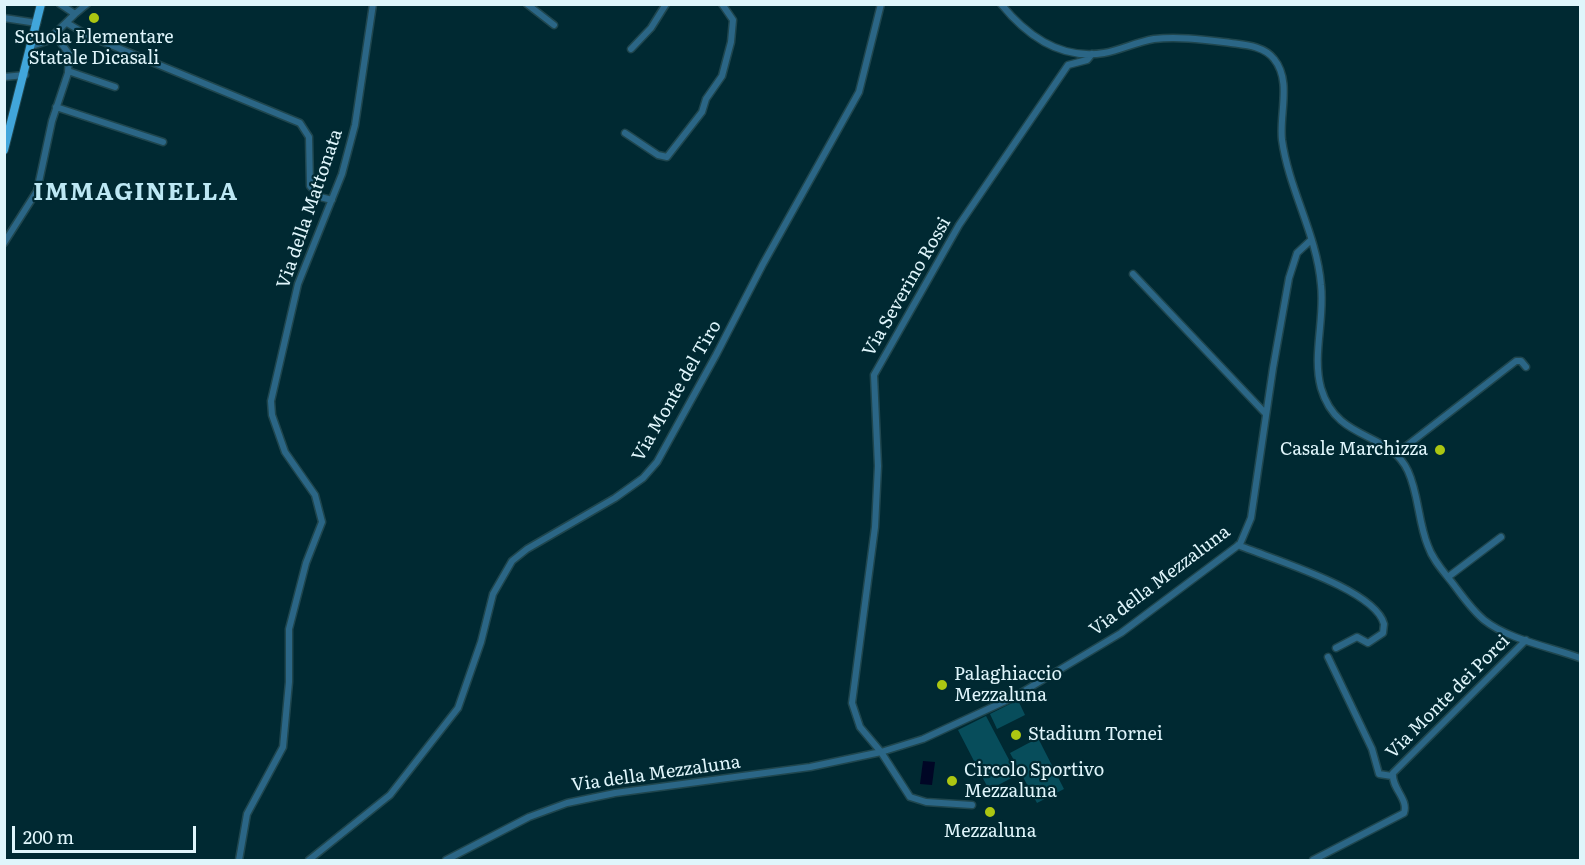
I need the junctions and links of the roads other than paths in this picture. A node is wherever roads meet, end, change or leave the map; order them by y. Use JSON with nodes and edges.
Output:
{"nodes":[{"id":1,"x":41,"y":4,"type":"edge"},
{"id":2,"x":60,"y":4,"type":"edge"},
{"id":3,"x":87,"y":4,"type":"edge"},
{"id":4,"x":374,"y":4,"type":"edge"},
{"id":5,"x":527,"y":4,"type":"edge"},
{"id":6,"x":666,"y":4,"type":"edge"},
{"id":7,"x":722,"y":4,"type":"edge"},
{"id":8,"x":881,"y":4,"type":"edge"},
{"id":9,"x":1001,"y":4,"type":"edge"},
{"id":10,"x":74,"y":14,"type":"junction"},
{"id":11,"x":4,"y":18,"type":"edge"},
{"id":12,"x":37,"y":23,"type":"junction"},
{"id":13,"x":67,"y":23,"type":"junction"},
{"id":14,"x":554,"y":25,"type":"dead end"},
{"id":15,"x":55,"y":35,"type":"junction"},
{"id":16,"x":32,"y":46,"type":"junction"},
{"id":17,"x":632,"y":49,"type":"dead end"},
{"id":18,"x":1092,"y":54,"type":"junction"},
{"id":19,"x":68,"y":71,"type":"junction"},
{"id":20,"x":25,"y":75,"type":"junction"},
{"id":21,"x":4,"y":77,"type":"edge"},
{"id":22,"x":115,"y":87,"type":"dead end"},
{"id":23,"x":56,"y":107,"type":"junction"},
{"id":24,"x":8,"y":124,"type":"edge"},
{"id":25,"x":625,"y":133,"type":"dead end"},
{"id":26,"x":163,"y":142,"type":"dead end"},
{"id":27,"x":4,"y":150,"type":"edge"},
{"id":28,"x":332,"y":200,"type":"junction"},
{"id":29,"x":1311,"y":240,"type":"junction"},
{"id":30,"x":4,"y":243,"type":"edge"},
{"id":31,"x":1133,"y":274,"type":"dead end"},
{"id":32,"x":1526,"y":367,"type":"dead end"},
{"id":33,"x":1266,"y":414,"type":"junction"},
{"id":34,"x":1396,"y":454,"type":"junction"},
{"id":35,"x":1501,"y":537,"type":"dead end"},
{"id":36,"x":1238,"y":545,"type":"junction"},
{"id":37,"x":1448,"y":577,"type":"junction"},
{"id":38,"x":1526,"y":640,"type":"junction"},
{"id":39,"x":1336,"y":648,"type":"dead end"},
{"id":40,"x":1328,"y":657,"type":"dead end"},
{"id":41,"x":1581,"y":658,"type":"edge"},
{"id":42,"x":881,"y":752,"type":"junction"},
{"id":43,"x":1392,"y":776,"type":"junction"},
{"id":44,"x":972,"y":805,"type":"dead end"},
{"id":45,"x":239,"y":861,"type":"edge"},
{"id":46,"x":309,"y":861,"type":"edge"},
{"id":47,"x":446,"y":861,"type":"edge"},
{"id":48,"x":1313,"y":861,"type":"edge"}],
"edges":[{"from":1,"to":12,"type":"main road"},
{"from":2,"to":10,"type":"street"},
{"from":3,"to":10,"type":"street"},
{"from":4,"to":28,"type":"street","name":"Via della Mattonata"},
{"from":5,"to":14,"type":"street"},
{"from":6,"to":17,"type":"street"},
{"from":7,"to":25,"type":"street"},
{"from":8,"to":46,"type":"street","name":"Via Monte del Tiro"},
{"from":9,"to":18,"type":"street"},
{"from":10,"to":13,"type":"street"},
{"from":11,"to":12,"type":"street"},
{"from":12,"to":16,"type":"main road"},
{"from":13,"to":15,"type":"street"},
{"from":13,"to":28,"type":"street"},
{"from":15,"to":16,"type":"street"},
{"from":15,"to":19,"type":"street"},
{"from":16,"to":20,"type":"main road"},
{"from":18,"to":29,"type":"street"},
{"from":18,"to":42,"type":"street","name":"Via Severino Rossi"},
{"from":19,"to":22,"type":"street"},
{"from":19,"to":23,"type":"street"},
{"from":20,"to":21,"type":"street"},
{"from":20,"to":24,"type":"main road"},
{"from":23,"to":26,"type":"street"},
{"from":23,"to":30,"type":"street"},
{"from":24,"to":27,"type":"main road"},
{"from":28,"to":45,"type":"street","name":"Via della Mattonata"},
{"from":29,"to":33,"type":"street","name":"Via della Mezzaluna"},
{"from":29,"to":34,"type":"street"},
{"from":31,"to":33,"type":"street"},
{"from":32,"to":34,"type":"street"},
{"from":33,"to":36,"type":"street","name":"Via della Mezzaluna"},
{"from":34,"to":37,"type":"street"},
{"from":35,"to":37,"type":"street"},
{"from":36,"to":39,"type":"street"},
{"from":36,"to":42,"type":"street","name":"Via della Mezzaluna"},
{"from":37,"to":38,"type":"street"},
{"from":38,"to":41,"type":"street"},
{"from":38,"to":43,"type":"street","name":"Via Monte dei Porci"},
{"from":40,"to":43,"type":"street"},
{"from":42,"to":44,"type":"street"},
{"from":42,"to":47,"type":"street","name":"Via della Mezzaluna"},
{"from":43,"to":48,"type":"street","name":"Via Monte dei Porci"}]}
